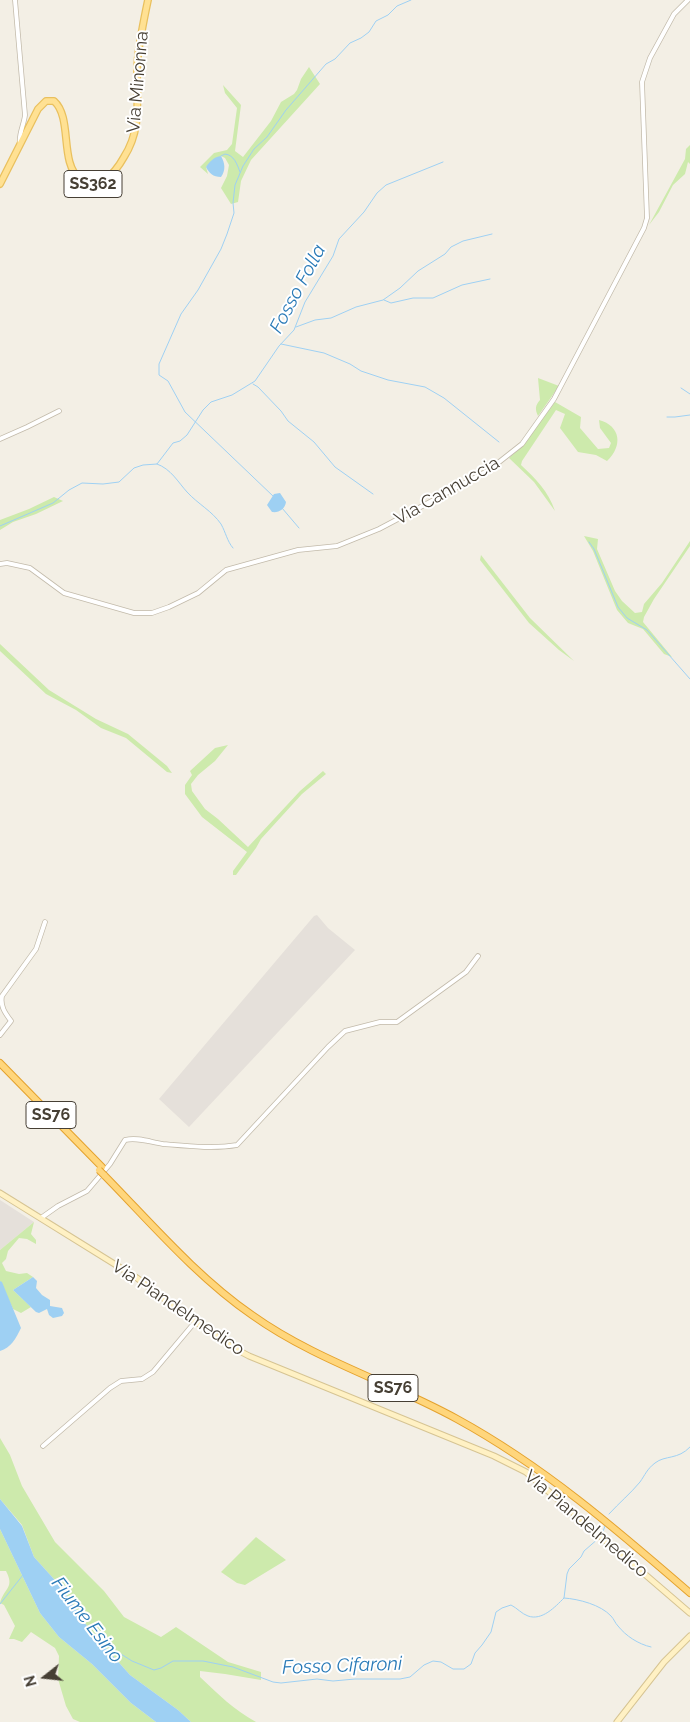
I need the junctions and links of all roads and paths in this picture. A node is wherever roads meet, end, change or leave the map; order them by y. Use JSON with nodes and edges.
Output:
{"nodes":[{"id":1,"x":15,"y":0,"type":"edge"},
{"id":2,"x":148,"y":0,"type":"edge"},
{"id":3,"x":688,"y":0,"type":"edge"},
{"id":4,"x":20,"y":144,"type":"junction"},
{"id":5,"x":0,"y":184,"type":"edge"},
{"id":6,"x":59,"y":411,"type":"dead end"},
{"id":7,"x":0,"y":439,"type":"edge"},
{"id":8,"x":0,"y":564,"type":"edge"},
{"id":9,"x":45,"y":922,"type":"dead end"},
{"id":10,"x":478,"y":956,"type":"dead end"},
{"id":11,"x":0,"y":1035,"type":"edge"},
{"id":12,"x":0,"y":1063,"type":"edge"},
{"id":13,"x":0,"y":1069,"type":"edge"},
{"id":14,"x":103,"y":1171,"type":"junction"},
{"id":15,"x":0,"y":1193,"type":"edge"},
{"id":16,"x":41,"y":1218,"type":"junction"},
{"id":17,"x":195,"y":1322,"type":"junction"},
{"id":18,"x":43,"y":1446,"type":"dead end"},
{"id":19,"x":690,"y":1588,"type":"edge"},
{"id":20,"x":690,"y":1593,"type":"edge"},
{"id":21,"x":690,"y":1613,"type":"edge"},
{"id":22,"x":690,"y":1636,"type":"edge"},
{"id":23,"x":617,"y":1722,"type":"edge"}],
"edges":[{"from":1,"to":4,"type":"street"},
{"from":2,"to":4,"type":"main road","name":"Via Minonna","number":"SS362"},
{"from":3,"to":8,"type":"street","name":"Via Cannuccia"},
{"from":4,"to":5,"type":"main road","name":"Via Minonna","number":"SS362"},
{"from":6,"to":7,"type":"street"},
{"from":9,"to":11,"type":"street"},
{"from":10,"to":16,"type":"street"},
{"from":12,"to":14,"type":"highway","number":"SS76"},
{"from":13,"to":14,"type":"highway","number":"SS76"},
{"from":14,"to":19,"type":"highway","number":"SS76"},
{"from":14,"to":20,"type":"highway","number":"SS76"},
{"from":15,"to":16,"type":"main road","name":"Via Piandelmedico"},
{"from":16,"to":17,"type":"main road","name":"Via Piandelmedico"},
{"from":17,"to":18,"type":"street"},
{"from":17,"to":21,"type":"main road","name":"Via Piandelmedico"},
{"from":22,"to":23,"type":"main road"}]}
